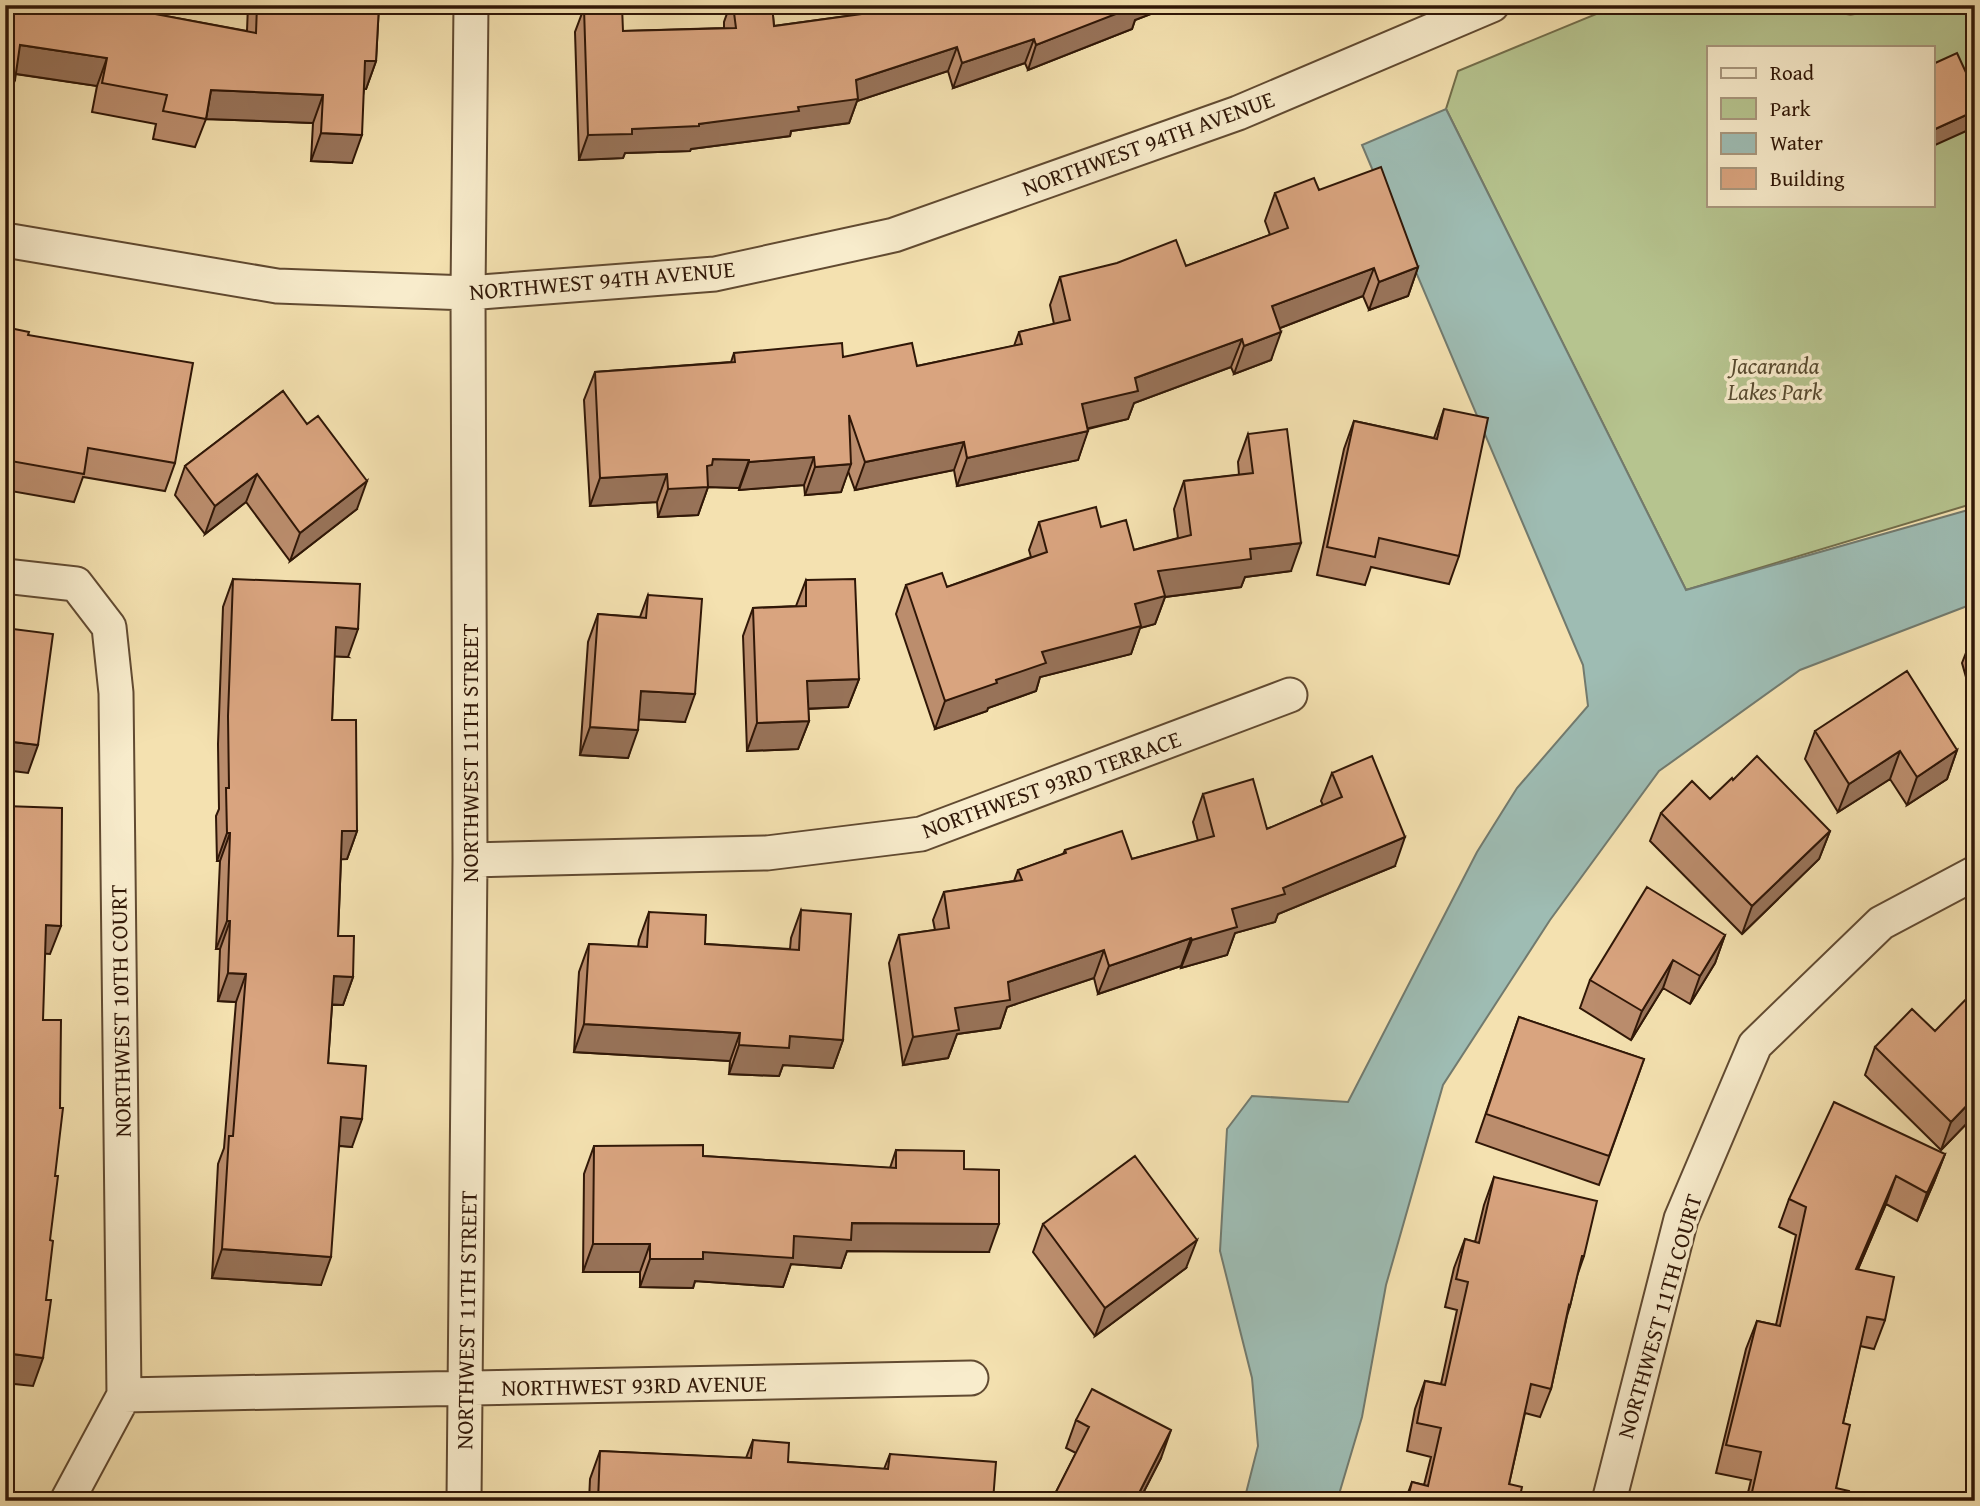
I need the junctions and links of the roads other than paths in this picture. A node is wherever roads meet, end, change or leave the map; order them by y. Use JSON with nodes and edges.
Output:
{"nodes":[{"id":1,"x":471,"y":5,"type":"edge"},
{"id":2,"x":1492,"y":5,"type":"edge"},
{"id":3,"x":5,"y":240,"type":"edge"},
{"id":4,"x":468,"y":293,"type":"junction"},
{"id":5,"x":5,"y":576,"type":"edge"},
{"id":6,"x":1290,"y":695,"type":"dead end"},
{"id":7,"x":470,"y":860,"type":"junction"},
{"id":8,"x":1975,"y":873,"type":"edge"},
{"id":9,"x":971,"y":1378,"type":"dead end"},
{"id":10,"x":465,"y":1388,"type":"junction"},
{"id":11,"x":124,"y":1395,"type":"junction"},
{"id":12,"x":67,"y":1501,"type":"edge"},
{"id":13,"x":464,"y":1501,"type":"edge"},
{"id":14,"x":1609,"y":1501,"type":"edge"}],
"edges":[{"from":1,"to":4,"type":"street","name":"NORTHWEST 11TH STREET"},
{"from":2,"to":4,"type":"street","name":"NORTHWEST 94TH AVENUE"},
{"from":3,"to":4,"type":"street","name":"NORTHWEST 94TH AVENUE"},
{"from":4,"to":7,"type":"street","name":"NORTHWEST 11TH STREET"},
{"from":5,"to":11,"type":"street","name":"NORTHWEST 10TH COURT"},
{"from":6,"to":7,"type":"street","name":"NORTHWEST 93RD TERRACE"},
{"from":7,"to":10,"type":"street","name":"NORTHWEST 11TH STREET"},
{"from":8,"to":14,"type":"street","name":"NORTHWEST 11TH COURT"},
{"from":9,"to":10,"type":"street","name":"NORTHWEST 93RD AVENUE"},
{"from":10,"to":11,"type":"street","name":"NORTHWEST 93RD AVENUE"},
{"from":10,"to":13,"type":"street","name":"NORTHWEST 11TH STREET"},
{"from":11,"to":12,"type":"street"}]}
